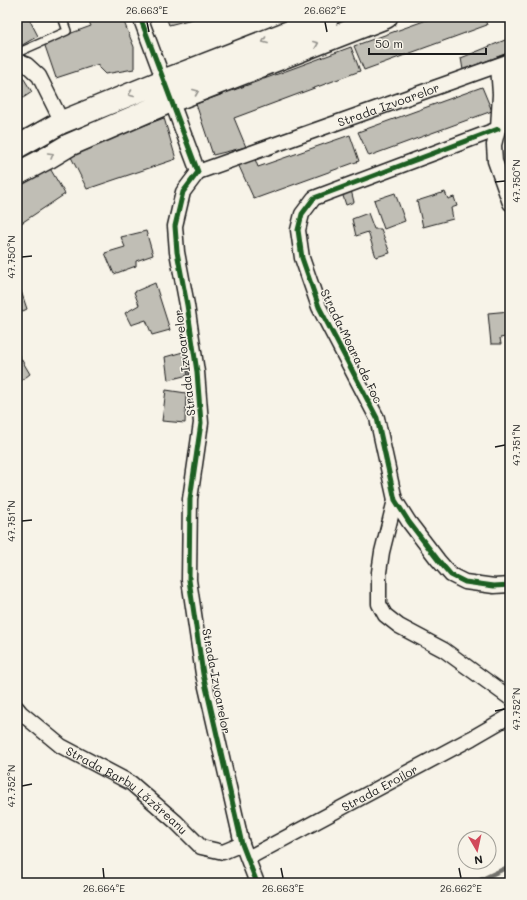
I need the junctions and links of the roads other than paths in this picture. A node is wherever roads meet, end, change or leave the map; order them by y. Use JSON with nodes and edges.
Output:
{"nodes":[{"id":1,"x":62,"y":17,"type":"edge"},
{"id":2,"x":140,"y":17,"type":"edge"},
{"id":3,"x":328,"y":17,"type":"edge"},
{"id":4,"x":386,"y":17,"type":"edge"},
{"id":5,"x":17,"y":53,"type":"edge"},
{"id":6,"x":17,"y":61,"type":"edge"},
{"id":7,"x":504,"y":64,"type":"edge"},
{"id":8,"x":163,"y":81,"type":"junction"},
{"id":9,"x":171,"y":101,"type":"junction"},
{"id":10,"x":62,"y":122,"type":"junction"},
{"id":11,"x":498,"y":129,"type":"junction"},
{"id":12,"x":17,"y":147,"type":"edge"},
{"id":13,"x":198,"y":172,"type":"junction"},
{"id":14,"x":17,"y":174,"type":"edge"},
{"id":15,"x":510,"y":203,"type":"edge"},
{"id":16,"x":395,"y":500,"type":"junction"},
{"id":17,"x":510,"y":585,"type":"edge"},
{"id":18,"x":510,"y":698,"type":"edge"},
{"id":19,"x":17,"y":708,"type":"edge"},
{"id":20,"x":510,"y":716,"type":"edge"},
{"id":21,"x":242,"y":844,"type":"junction"},
{"id":22,"x":248,"y":858,"type":"junction"},
{"id":23,"x":257,"y":883,"type":"edge"}],
"edges":[{"from":1,"to":5,"type":"lane"},
{"from":2,"to":8,"type":"street"},
{"from":3,"to":8,"type":"main road","one_way":true},
{"from":9,"to":4,"type":"main road","one_way":true},
{"from":6,"to":10,"type":"street"},
{"from":7,"to":11,"type":"street"},
{"from":7,"to":13,"type":"street","name":"Strada Izvoarelor"},
{"from":8,"to":9,"type":"street"},
{"from":8,"to":10,"type":"main road","one_way":true},
{"from":9,"to":13,"type":"street"},
{"from":14,"to":9,"type":"main road","one_way":true},
{"from":10,"to":12,"type":"main road"},
{"from":11,"to":15,"type":"street"},
{"from":11,"to":16,"type":"street","name":"Strada Moara de Foc"},
{"from":13,"to":21,"type":"street","name":"Strada Izvoarelor"},
{"from":16,"to":17,"type":"street","name":"Strada Moara de Foc"},
{"from":16,"to":18,"type":"street"},
{"from":19,"to":21,"type":"street","name":"Strada Barbu Lăzăreanu"},
{"from":20,"to":22,"type":"street","name":"Strada Eroilor"},
{"from":21,"to":22,"type":"street","name":"Strada Izvoarelor"},
{"from":22,"to":23,"type":"street","name":"Strada Izvoarelor"}]}
